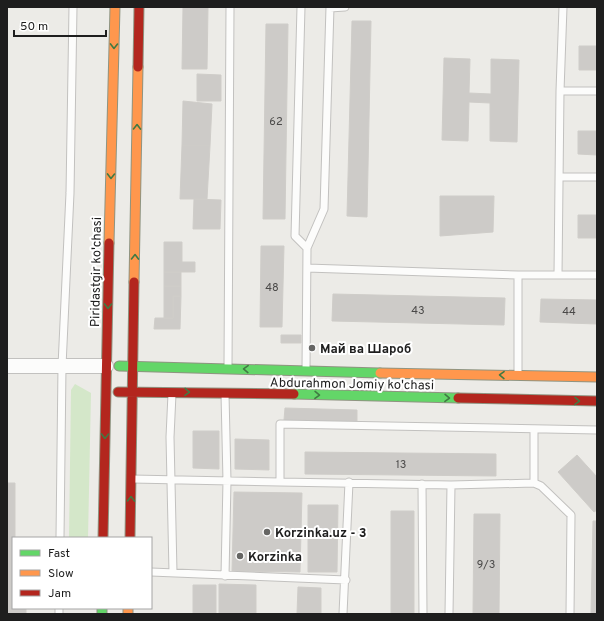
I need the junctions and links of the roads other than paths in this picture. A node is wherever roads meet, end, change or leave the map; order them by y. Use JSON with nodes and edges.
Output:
{"nodes":[{"id":1,"x":73,"y":7,"type":"edge"},
{"id":2,"x":115,"y":7,"type":"edge"},
{"id":3,"x":139,"y":7,"type":"edge"},
{"id":4,"x":230,"y":7,"type":"edge"},
{"id":5,"x":300,"y":7,"type":"edge"},
{"id":6,"x":330,"y":7,"type":"edge"},
{"id":7,"x":344,"y":7,"type":"edge"},
{"id":8,"x":563,"y":7,"type":"edge"},
{"id":9,"x":560,"y":91,"type":"junction"},
{"id":10,"x":597,"y":91,"type":"edge"},
{"id":11,"x":560,"y":177,"type":"junction"},
{"id":12,"x":597,"y":177,"type":"edge"},
{"id":13,"x":307,"y":248,"type":"junction"},
{"id":14,"x":307,"y":268,"type":"junction"},
{"id":15,"x":518,"y":275,"type":"junction"},
{"id":16,"x":558,"y":275,"type":"junction"},
{"id":17,"x":597,"y":275,"type":"edge"},
{"id":18,"x":7,"y":366,"type":"edge"},
{"id":19,"x":62,"y":366,"type":"junction"},
{"id":20,"x":106,"y":366,"type":"junction"},
{"id":21,"x":132,"y":366,"type":"junction"},
{"id":22,"x":228,"y":368,"type":"junction"},
{"id":23,"x":306,"y":372,"type":"junction"},
{"id":24,"x":518,"y":376,"type":"junction"},
{"id":25,"x":597,"y":377,"type":"edge"},
{"id":26,"x":106,"y":392,"type":"junction"},
{"id":27,"x":131,"y":392,"type":"junction"},
{"id":28,"x":172,"y":392,"type":"junction"},
{"id":29,"x":225,"y":393,"type":"junction"},
{"id":30,"x":597,"y":401,"type":"edge"},
{"id":31,"x":534,"y":430,"type":"junction"},
{"id":32,"x":597,"y":430,"type":"edge"},
{"id":33,"x":131,"y":479,"type":"junction"},
{"id":34,"x":170,"y":479,"type":"junction"},
{"id":35,"x":227,"y":481,"type":"junction"},
{"id":36,"x":280,"y":482,"type":"junction"},
{"id":37,"x":349,"y":482,"type":"junction"},
{"id":38,"x":422,"y":484,"type":"junction"},
{"id":39,"x":534,"y":484,"type":"junction"},
{"id":40,"x":451,"y":485,"type":"junction"},
{"id":41,"x":60,"y":537,"type":"edge"},
{"id":42,"x":103,"y":537,"type":"edge"},
{"id":43,"x":130,"y":537,"type":"edge"},
{"id":44,"x":152,"y":572,"type":"edge"},
{"id":45,"x":172,"y":572,"type":"junction"},
{"id":46,"x":225,"y":576,"type":"junction"},
{"id":47,"x":346,"y":580,"type":"junction"},
{"id":48,"x":343,"y":614,"type":"edge"},
{"id":49,"x":423,"y":614,"type":"edge"},
{"id":50,"x":450,"y":614,"type":"edge"},
{"id":51,"x":570,"y":614,"type":"edge"}],
"edges":[{"from":1,"to":19,"type":"lane"},
{"from":2,"to":20,"type":"main road","name":"Piridastgir ko'chasi","one_way":true},
{"from":21,"to":3,"type":"main road","one_way":true},
{"from":4,"to":22,"type":"lane"},
{"from":5,"to":13,"type":"lane"},
{"from":6,"to":7,"type":"lane"},
{"from":6,"to":13,"type":"lane"},
{"from":8,"to":9,"type":"lane"},
{"from":9,"to":10,"type":"lane"},
{"from":9,"to":11,"type":"lane"},
{"from":11,"to":12,"type":"lane"},
{"from":11,"to":16,"type":"lane"},
{"from":13,"to":14,"type":"lane"},
{"from":14,"to":15,"type":"lane"},
{"from":14,"to":23,"type":"lane"},
{"from":15,"to":16,"type":"lane"},
{"from":15,"to":24,"type":"lane"},
{"from":16,"to":17,"type":"lane"},
{"from":18,"to":19,"type":"street"},
{"from":19,"to":20,"type":"street"},
{"from":19,"to":41,"type":"lane"},
{"from":20,"to":21,"type":"main road","name":"Abdurahmon Jomiy ko'chasi"},
{"from":20,"to":26,"type":"main road","name":"Piridastgir ko'chasi"},
{"from":21,"to":22,"type":"main road","name":"Abdurahmon Jomiy ko'chasi"},
{"from":21,"to":27,"type":"main road"},
{"from":23,"to":22,"type":"main road","name":"Abdurahmon Jomiy ko'chasi","one_way":true},
{"from":24,"to":23,"type":"main road","name":"Abdurahmon Jomiy ko'chasi","one_way":true},
{"from":24,"to":25,"type":"main road","name":"Abdurahmon Jomiy ko'chasi"},
{"from":26,"to":27,"type":"main road","name":"Abdurahmon Jomiy ko'chasi"},
{"from":26,"to":42,"type":"main road","name":"Piridastgir ko'chasi","one_way":true},
{"from":27,"to":28,"type":"main road","name":"Abdurahmon Jomiy ko'chasi"},
{"from":27,"to":33,"type":"main road"},
{"from":28,"to":29,"type":"main road","name":"Abdurahmon Jomiy ko'chasi","one_way":true},
{"from":28,"to":34,"type":"lane"},
{"from":29,"to":30,"type":"main road","name":"Abdurahmon Jomiy ko'chasi","one_way":true},
{"from":29,"to":35,"type":"lane"},
{"from":31,"to":32,"type":"lane"},
{"from":31,"to":36,"type":"lane"},
{"from":31,"to":39,"type":"lane"},
{"from":33,"to":34,"type":"lane"},
{"from":43,"to":33,"type":"main road","one_way":true},
{"from":34,"to":35,"type":"lane"},
{"from":34,"to":45,"type":"lane"},
{"from":35,"to":36,"type":"lane"},
{"from":35,"to":46,"type":"lane"},
{"from":36,"to":37,"type":"lane"},
{"from":37,"to":38,"type":"lane"},
{"from":37,"to":47,"type":"lane"},
{"from":38,"to":40,"type":"lane"},
{"from":38,"to":49,"type":"lane"},
{"from":39,"to":40,"type":"lane"},
{"from":39,"to":51,"type":"lane"},
{"from":40,"to":50,"type":"lane"},
{"from":44,"to":45,"type":"lane"},
{"from":45,"to":46,"type":"lane"},
{"from":46,"to":47,"type":"lane"},
{"from":47,"to":48,"type":"lane"}]}
